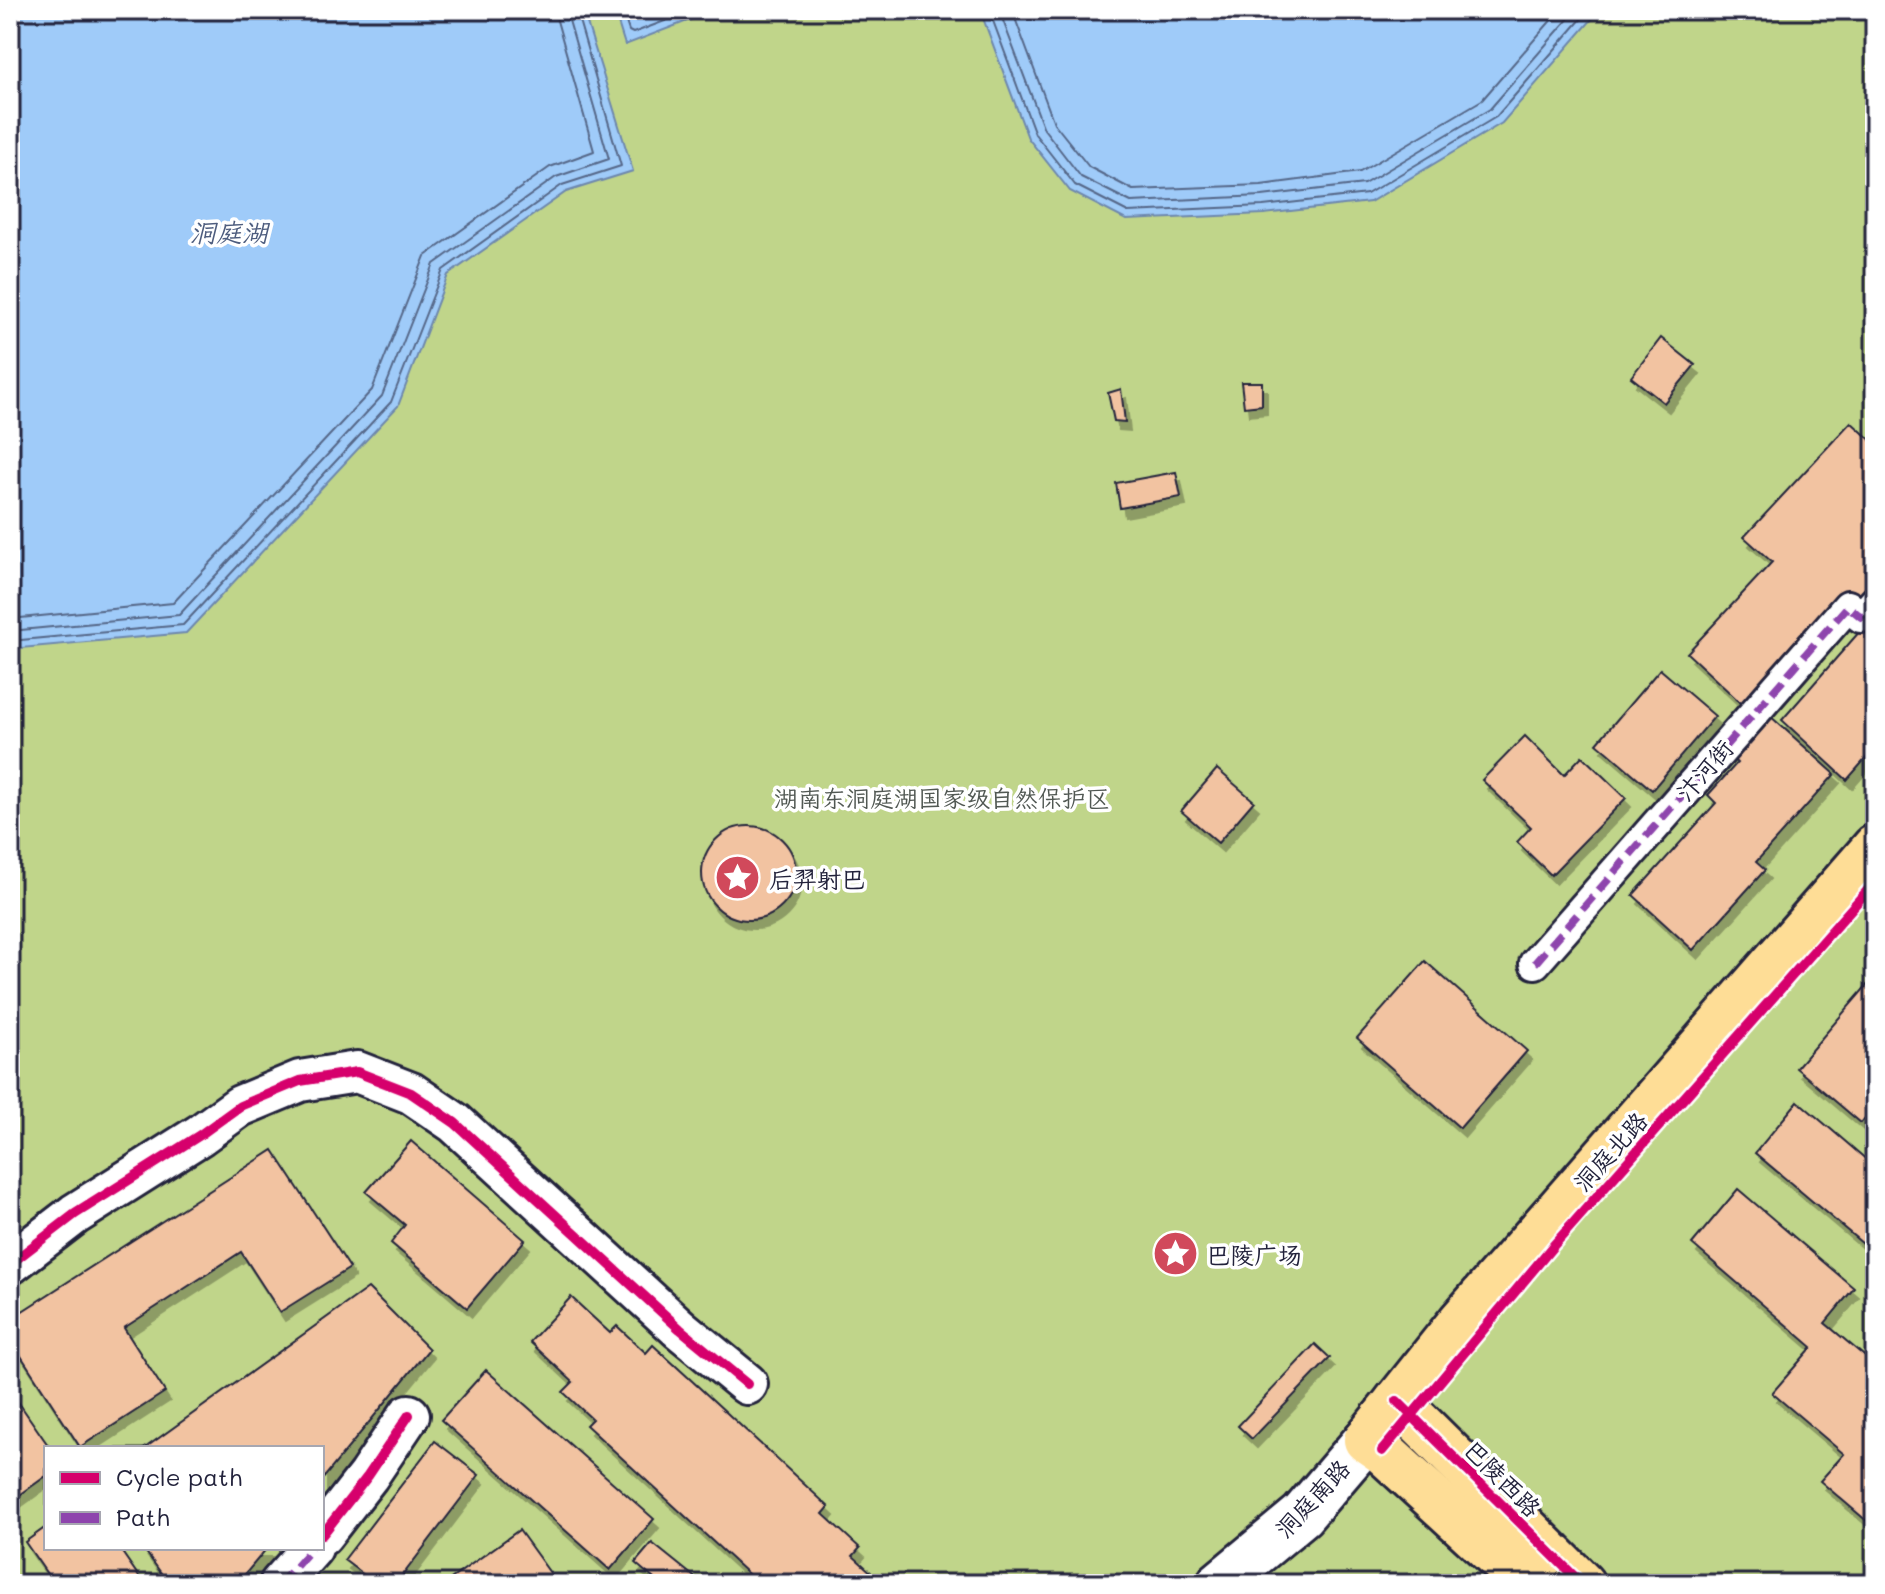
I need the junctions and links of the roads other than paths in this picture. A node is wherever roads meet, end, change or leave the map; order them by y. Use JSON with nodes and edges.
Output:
{"nodes":[{"id":1,"x":1875,"y":602,"type":"edge"},
{"id":2,"x":1875,"y":847,"type":"edge"},
{"id":3,"x":1875,"y":882,"type":"edge"},
{"id":4,"x":1535,"y":963,"type":"dead end"},
{"id":5,"x":10,"y":1264,"type":"edge"},
{"id":6,"x":747,"y":1384,"type":"dead end"},
{"id":7,"x":1404,"y":1408,"type":"junction"},
{"id":8,"x":409,"y":1415,"type":"dead end"},
{"id":9,"x":1374,"y":1445,"type":"junction"},
{"id":10,"x":324,"y":1532,"type":"edge"},
{"id":11,"x":310,"y":1550,"type":"edge"},
{"id":12,"x":280,"y":1584,"type":"edge"},
{"id":13,"x":1219,"y":1584,"type":"edge"},
{"id":14,"x":1527,"y":1584,"type":"edge"},
{"id":15,"x":1582,"y":1584,"type":"edge"}],
"edges":[{"from":1,"to":4,"type":"street","name":"汴河街"},
{"from":2,"to":7,"type":"main road","name":"洞庭北路"},
{"from":3,"to":7,"type":"main road","name":"洞庭北路"},
{"from":5,"to":6,"type":"street"},
{"from":7,"to":9,"type":"main road","name":"洞庭北路"},
{"from":7,"to":15,"type":"main road","name":"巴陵西路"},
{"from":8,"to":10,"type":"street"},
{"from":9,"to":13,"type":"main road","name":"洞庭南路"},
{"from":9,"to":14,"type":"main road"},
{"from":11,"to":12,"type":"street"}]}
